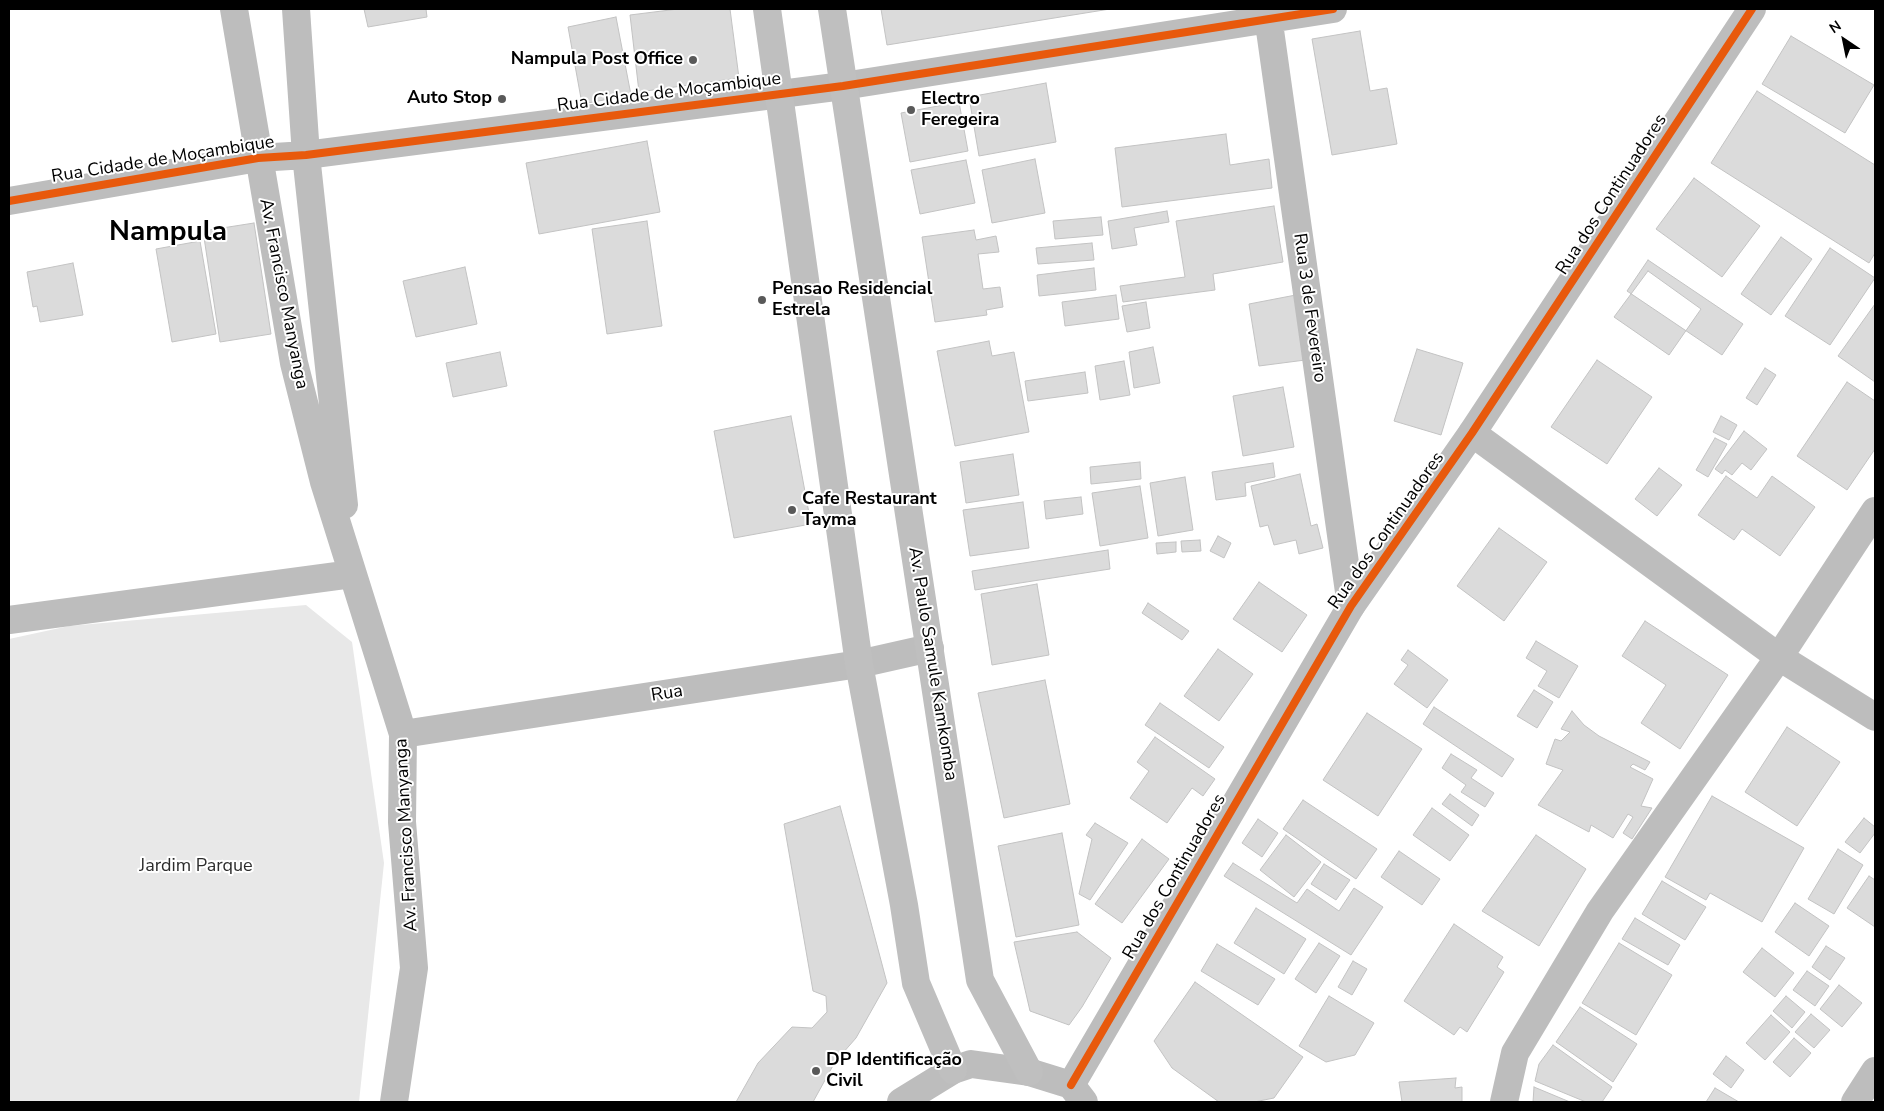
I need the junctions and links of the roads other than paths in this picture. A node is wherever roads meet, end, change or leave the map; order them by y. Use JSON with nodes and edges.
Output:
{"nodes":[{"id":1,"x":234,"y":9,"type":"edge"},
{"id":2,"x":296,"y":9,"type":"edge"},
{"id":3,"x":767,"y":9,"type":"edge"},
{"id":4,"x":832,"y":9,"type":"edge"},
{"id":5,"x":1333,"y":9,"type":"edge"},
{"id":6,"x":1752,"y":9,"type":"edge"},
{"id":7,"x":1268,"y":13,"type":"edge"},
{"id":8,"x":843,"y":86,"type":"junction"},
{"id":9,"x":780,"y":94,"type":"junction"},
{"id":10,"x":306,"y":154,"type":"junction"},
{"id":11,"x":258,"y":158,"type":"junction"},
{"id":12,"x":9,"y":201,"type":"edge"},
{"id":13,"x":1472,"y":433,"type":"junction"},
{"id":14,"x":1875,"y":511,"type":"edge"},
{"id":15,"x":352,"y":574,"type":"junction"},
{"id":16,"x":1351,"y":606,"type":"junction"},
{"id":17,"x":9,"y":620,"type":"edge"},
{"id":18,"x":930,"y":648,"type":"junction"},
{"id":19,"x":1779,"y":658,"type":"junction"},
{"id":20,"x":859,"y":664,"type":"junction"},
{"id":21,"x":1875,"y":717,"type":"edge"},
{"id":22,"x":403,"y":734,"type":"junction"},
{"id":23,"x":952,"y":1070,"type":"junction"},
{"id":24,"x":1875,"y":1071,"type":"edge"},
{"id":25,"x":1029,"y":1072,"type":"junction"},
{"id":26,"x":1077,"y":1094,"type":"edge"},
{"id":27,"x":394,"y":1102,"type":"edge"},
{"id":28,"x":901,"y":1102,"type":"edge"},
{"id":29,"x":1504,"y":1102,"type":"edge"},
{"id":30,"x":1855,"y":1102,"type":"edge"}],
"edges":[{"from":1,"to":11,"type":"street","name":"Av. Francisco Manyanga"},
{"from":2,"to":10,"type":"street","name":"Av. Francisco Manyanga"},
{"from":3,"to":9,"type":"main road"},
{"from":4,"to":8,"type":"main road","name":"Av. Paulo Samule Kamkomba"},
{"from":5,"to":7,"type":"street","name":"Rua Cidade de Moçambique"},
{"from":6,"to":13,"type":"street","name":"Rua dos Continuadores"},
{"from":7,"to":8,"type":"street","name":"Rua Cidade de Moçambique"},
{"from":7,"to":16,"type":"street","name":"Rua 3 de Fevereiro"},
{"from":8,"to":9,"type":"street","name":"Rua Cidade de Moçambique"},
{"from":8,"to":18,"type":"main road","name":"Av. Paulo Samule Kamkomba"},
{"from":9,"to":10,"type":"street","name":"Rua Cidade de Moçambique"},
{"from":9,"to":20,"type":"main road"},
{"from":10,"to":11,"type":"street","name":"Rua Cidade de Moçambique"},
{"from":10,"to":15,"type":"street","name":"Av. Francisco Manyanga"},
{"from":11,"to":12,"type":"street","name":"Rua Cidade de Moçambique"},
{"from":11,"to":15,"type":"street","name":"Av. Francisco Manyanga"},
{"from":13,"to":16,"type":"street","name":"Rua dos Continuadores"},
{"from":13,"to":19,"type":"street"},
{"from":14,"to":19,"type":"street"},
{"from":15,"to":17,"type":"street"},
{"from":15,"to":22,"type":"street","name":"Av. Francisco Manyanga"},
{"from":16,"to":26,"type":"street","name":"Rua dos Continuadores"},
{"from":18,"to":20,"type":"street","name":"Rua"},
{"from":18,"to":25,"type":"main road","name":"Av. Paulo Samule Kamkomba"},
{"from":19,"to":21,"type":"street"},
{"from":19,"to":29,"type":"street"},
{"from":20,"to":22,"type":"street","name":"Rua"},
{"from":20,"to":23,"type":"main road"},
{"from":22,"to":27,"type":"street","name":"Av. Francisco Manyanga"},
{"from":23,"to":25,"type":"street"},
{"from":23,"to":28,"type":"street"},
{"from":24,"to":30,"type":"street"},
{"from":25,"to":26,"type":"street"}]}
